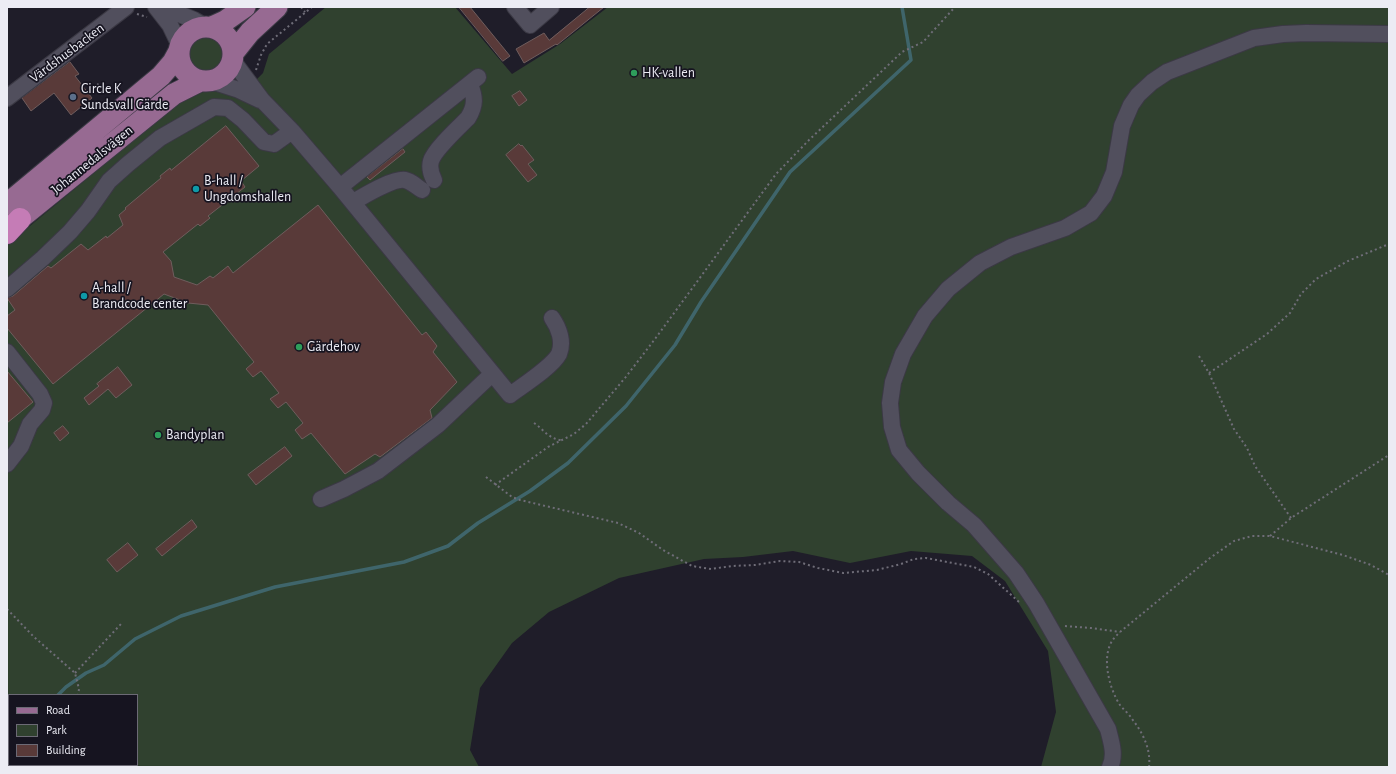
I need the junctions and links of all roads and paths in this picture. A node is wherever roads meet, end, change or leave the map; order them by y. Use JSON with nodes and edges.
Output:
{"nodes":[{"id":1,"x":126,"y":7,"type":"edge"},
{"id":2,"x":156,"y":7,"type":"edge"},
{"id":3,"x":162,"y":7,"type":"edge"},
{"id":4,"x":245,"y":7,"type":"edge"},
{"id":5,"x":278,"y":7,"type":"edge"},
{"id":6,"x":301,"y":7,"type":"edge"},
{"id":7,"x":312,"y":7,"type":"edge"},
{"id":8,"x":515,"y":7,"type":"edge"},
{"id":9,"x":551,"y":7,"type":"edge"},
{"id":10,"x":955,"y":7,"type":"edge"},
{"id":11,"x":305,"y":13,"type":"junction"},
{"id":12,"x":208,"y":27,"type":"junction"},
{"id":13,"x":1389,"y":34,"type":"edge"},
{"id":14,"x":179,"y":49,"type":"junction"},
{"id":15,"x":233,"y":56,"type":"junction"},
{"id":16,"x":206,"y":81,"type":"junction"},
{"id":17,"x":249,"y":82,"type":"junction"},
{"id":18,"x":97,"y":84,"type":"dead end"},
{"id":19,"x":120,"y":92,"type":"dead end"},
{"id":20,"x":7,"y":98,"type":"edge"},
{"id":21,"x":262,"y":100,"type":"junction"},
{"id":22,"x":292,"y":131,"type":"junction"},
{"id":23,"x":340,"y":186,"type":"junction"},
{"id":24,"x":353,"y":202,"type":"junction"},
{"id":25,"x":10,"y":221,"type":"edge"},
{"id":26,"x":1389,"y":244,"type":"edge"},
{"id":27,"x":7,"y":289,"type":"edge"},
{"id":28,"x":552,"y":318,"type":"dead end"},
{"id":29,"x":7,"y":352,"type":"edge"},
{"id":30,"x":1199,"y":356,"type":"dead end"},
{"id":31,"x":1209,"y":373,"type":"junction"},
{"id":32,"x":492,"y":374,"type":"junction"},
{"id":33,"x":534,"y":423,"type":"dead end"},
{"id":34,"x":567,"y":438,"type":"junction"},
{"id":35,"x":1389,"y":456,"type":"edge"},
{"id":36,"x":7,"y":464,"type":"edge"},
{"id":37,"x":486,"y":477,"type":"dead end"},
{"id":38,"x":495,"y":485,"type":"junction"},
{"id":39,"x":321,"y":499,"type":"dead end"},
{"id":40,"x":1291,"y":518,"type":"junction"},
{"id":41,"x":1270,"y":536,"type":"junction"},
{"id":42,"x":1389,"y":575,"type":"edge"},
{"id":43,"x":1019,"y":603,"type":"dead end"},
{"id":44,"x":7,"y":609,"type":"edge"},
{"id":45,"x":121,"y":624,"type":"dead end"},
{"id":46,"x":1049,"y":626,"type":"junction"},
{"id":47,"x":1120,"y":632,"type":"junction"},
{"id":48,"x":75,"y":673,"type":"junction"},
{"id":49,"x":78,"y":694,"type":"edge"},
{"id":50,"x":1110,"y":767,"type":"edge"},
{"id":51,"x":1149,"y":767,"type":"edge"}],
"edges":[{"from":1,"to":20,"type":"street","name":"Värdshusbacken"},
{"from":2,"to":14,"type":"street"},
{"from":3,"to":12,"type":"street"},
{"from":4,"to":12,"type":"main road"},
{"from":5,"to":15,"type":"main road"},
{"from":6,"to":11,"type":"path"},
{"from":7,"to":11,"type":"path"},
{"from":8,"to":9,"type":"street"},
{"from":10,"to":34,"type":"path"},
{"from":11,"to":17,"type":"path"},
{"from":12,"to":14,"type":"main road"},
{"from":12,"to":15,"type":"main road"},
{"from":13,"to":46,"type":"street"},
{"from":14,"to":16,"type":"main road"},
{"from":14,"to":25,"type":"main road","name":"Johannedalsvägen"},
{"from":15,"to":16,"type":"main road"},
{"from":15,"to":17,"type":"street"},
{"from":16,"to":21,"type":"street"},
{"from":16,"to":25,"type":"main road","name":"Johannedalsvägen"},
{"from":17,"to":21,"type":"street"},
{"from":18,"to":19,"type":"path"},
{"from":21,"to":22,"type":"street"},
{"from":22,"to":23,"type":"street"},
{"from":22,"to":27,"type":"street"},
{"from":23,"to":24,"type":"street"},
{"from":23,"to":24,"type":"street"},
{"from":24,"to":32,"type":"street"},
{"from":26,"to":31,"type":"path"},
{"from":28,"to":32,"type":"street"},
{"from":29,"to":36,"type":"street"},
{"from":30,"to":31,"type":"path"},
{"from":31,"to":40,"type":"path"},
{"from":32,"to":39,"type":"street"},
{"from":33,"to":34,"type":"path"},
{"from":34,"to":38,"type":"path"},
{"from":35,"to":40,"type":"path"},
{"from":37,"to":38,"type":"path"},
{"from":38,"to":43,"type":"path"},
{"from":40,"to":41,"type":"path"},
{"from":41,"to":42,"type":"path"},
{"from":41,"to":47,"type":"path"},
{"from":44,"to":48,"type":"path"},
{"from":45,"to":48,"type":"path"},
{"from":46,"to":47,"type":"path"},
{"from":46,"to":50,"type":"street"},
{"from":47,"to":51,"type":"path"},
{"from":48,"to":49,"type":"path"}]}
